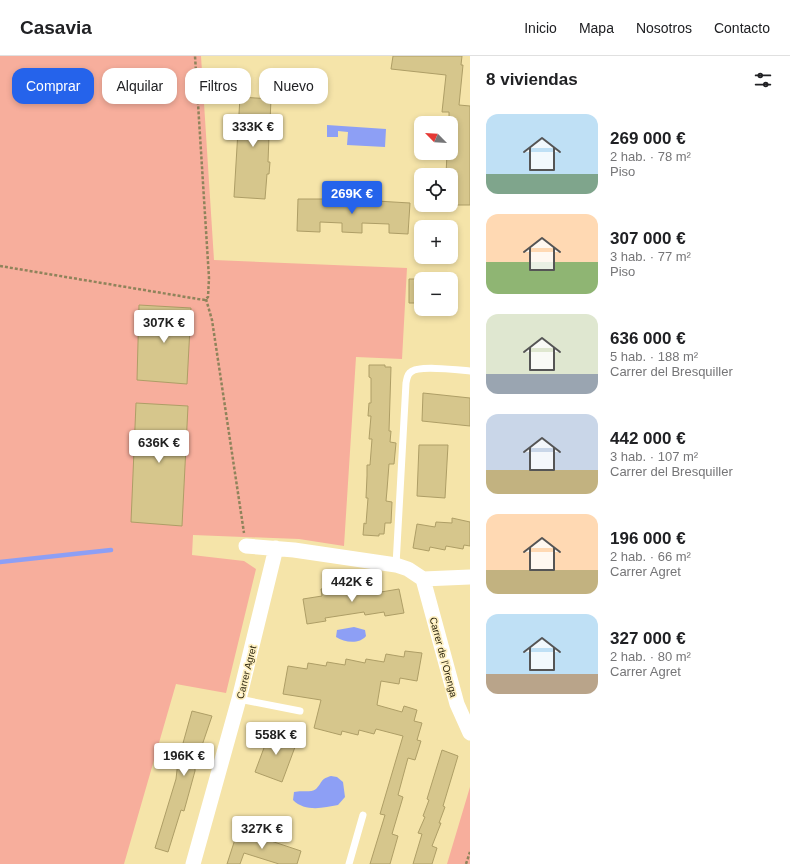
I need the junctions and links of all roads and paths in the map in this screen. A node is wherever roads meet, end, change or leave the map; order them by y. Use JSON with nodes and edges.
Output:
{"nodes":[{"id":1,"x":195,"y":56,"type":"edge"},
{"id":2,"x":0,"y":266,"type":"edge"},
{"id":3,"x":206,"y":299,"type":"junction"},
{"id":4,"x":470,"y":371,"type":"edge"},
{"id":5,"x":246,"y":546,"type":"joint"},
{"id":6,"x":276,"y":548,"type":"junction"},
{"id":7,"x":396,"y":565,"type":"junction"},
{"id":8,"x":470,"y":577,"type":"edge"},
{"id":9,"x":423,"y":579,"type":"junction"},
{"id":10,"x":239,"y":699,"type":"junction"},
{"id":11,"x":300,"y":711,"type":"dead end"},
{"id":12,"x":470,"y":733,"type":"edge"},
{"id":13,"x":363,"y":815,"type":"dead end"},
{"id":14,"x":470,"y":852,"type":"edge"},
{"id":15,"x":193,"y":864,"type":"edge"},
{"id":16,"x":348,"y":864,"type":"edge"},
{"id":17,"x":466,"y":864,"type":"edge"}],
"edges":[{"from":1,"to":3,"type":"path"},
{"from":2,"to":3,"type":"path"},
{"from":3,"to":5,"type":"path"},
{"from":4,"to":7,"type":"lane"},
{"from":5,"to":6,"type":"street"},
{"from":6,"to":7,"type":"street"},
{"from":6,"to":10,"type":"street","name":"Carrer Agret"},
{"from":7,"to":9,"type":"street"},
{"from":8,"to":9,"type":"street"},
{"from":9,"to":12,"type":"street","name":"Carrer de l'Orenga"},
{"from":10,"to":11,"type":"lane"},
{"from":10,"to":15,"type":"street","name":"Carrer Agret"},
{"from":13,"to":16,"type":"lane"},
{"from":14,"to":17,"type":"path"}]}
